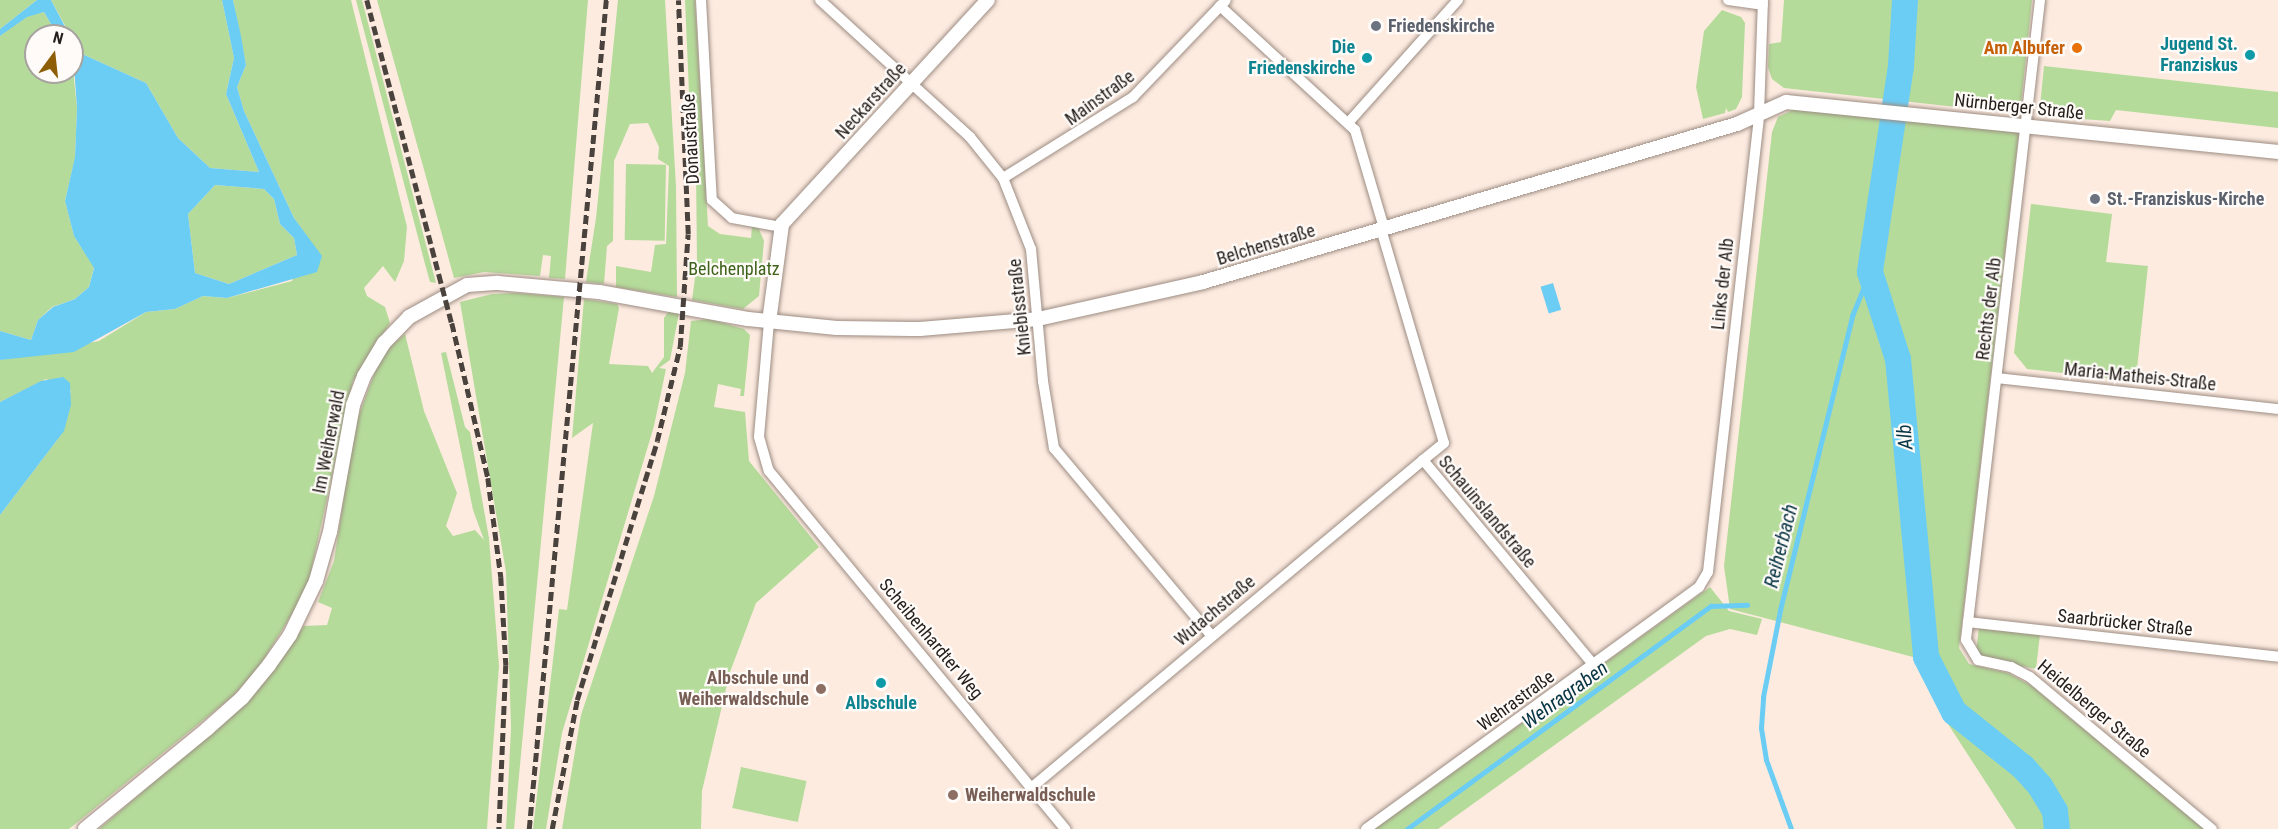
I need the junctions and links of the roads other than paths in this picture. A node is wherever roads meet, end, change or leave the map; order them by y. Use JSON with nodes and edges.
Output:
{"nodes":[{"id":1,"x":701,"y":0,"type":"edge"},
{"id":2,"x":820,"y":0,"type":"edge"},
{"id":3,"x":988,"y":0,"type":"edge"},
{"id":4,"x":1458,"y":0,"type":"edge"},
{"id":5,"x":1728,"y":0,"type":"edge"},
{"id":6,"x":2040,"y":0,"type":"edge"},
{"id":7,"x":1763,"y":2,"type":"edge"},
{"id":8,"x":1223,"y":3,"type":"edge"},
{"id":9,"x":911,"y":84,"type":"junction"},
{"id":10,"x":1759,"y":114,"type":"junction"},
{"id":11,"x":1348,"y":123,"type":"junction"},
{"id":12,"x":2027,"y":126,"type":"junction"},
{"id":13,"x":2278,"y":152,"type":"edge"},
{"id":14,"x":1003,"y":178,"type":"junction"},
{"id":15,"x":781,"y":227,"type":"junction"},
{"id":16,"x":1383,"y":229,"type":"junction"},
{"id":17,"x":1038,"y":319,"type":"junction"},
{"id":18,"x":769,"y":322,"type":"junction"},
{"id":19,"x":1997,"y":378,"type":"junction"},
{"id":20,"x":2278,"y":409,"type":"edge"},
{"id":21,"x":1423,"y":460,"type":"junction"},
{"id":22,"x":1708,"y":572,"type":"joint"},
{"id":23,"x":1968,"y":622,"type":"junction"},
{"id":24,"x":1211,"y":635,"type":"junction"},
{"id":25,"x":2278,"y":657,"type":"edge"},
{"id":26,"x":1594,"y":665,"type":"junction"},
{"id":27,"x":1030,"y":788,"type":"junction"},
{"id":28,"x":85,"y":829,"type":"edge"},
{"id":29,"x":1065,"y":829,"type":"edge"},
{"id":30,"x":1366,"y":829,"type":"edge"},
{"id":31,"x":2212,"y":829,"type":"edge"}],
"edges":[{"from":1,"to":15,"type":"street","name":"Donaustraße"},
{"from":2,"to":9,"type":"street","name":"Kniebisstraße"},
{"from":3,"to":9,"type":"street","name":"Neckarstraße"},
{"from":4,"to":11,"type":"street"},
{"from":5,"to":7,"type":"street"},
{"from":6,"to":12,"type":"street","name":"Rechts der Alb"},
{"from":7,"to":10,"type":"street","name":"Links der Alb"},
{"from":8,"to":11,"type":"street","name":"Schauinslandstraße"},
{"from":8,"to":14,"type":"street","name":"Mainstraße"},
{"from":9,"to":14,"type":"street","name":"Kniebisstraße"},
{"from":9,"to":15,"type":"street","name":"Neckarstraße"},
{"from":10,"to":12,"type":"street","name":"Nürnberger Straße"},
{"from":10,"to":16,"type":"street","name":"Belchenstraße"},
{"from":10,"to":22,"type":"street","name":"Links der Alb"},
{"from":11,"to":16,"type":"street","name":"Schauinslandstraße"},
{"from":12,"to":13,"type":"street","name":"Nürnberger Straße"},
{"from":12,"to":19,"type":"street","name":"Rechts der Alb"},
{"from":14,"to":17,"type":"street","name":"Kniebisstraße"},
{"from":15,"to":18,"type":"street"},
{"from":16,"to":17,"type":"street","name":"Belchenstraße"},
{"from":16,"to":21,"type":"street","name":"Schauinslandstraße"},
{"from":17,"to":18,"type":"street","name":"Belchenstraße"},
{"from":17,"to":24,"type":"street","name":"Kniebisstraße"},
{"from":18,"to":27,"type":"street","name":"Scheibenhardter Weg"},
{"from":18,"to":28,"type":"street","name":"Im Weiherwald"},
{"from":19,"to":20,"type":"street","name":"Maria-Matheis-Straße"},
{"from":19,"to":23,"type":"street","name":"Rechts der Alb"},
{"from":21,"to":24,"type":"street","name":"Wutachstraße"},
{"from":21,"to":26,"type":"street","name":"Schauinslandstraße"},
{"from":22,"to":26,"type":"street","name":"Wehrastraße"},
{"from":23,"to":25,"type":"street","name":"Saarbrücker Straße"},
{"from":23,"to":31,"type":"street","name":"Heidelberger Straße"},
{"from":24,"to":27,"type":"street","name":"Wutachstraße"},
{"from":26,"to":30,"type":"street","name":"Wehrastraße"},
{"from":27,"to":29,"type":"street","name":"Scheibenhardter Weg"}]}
